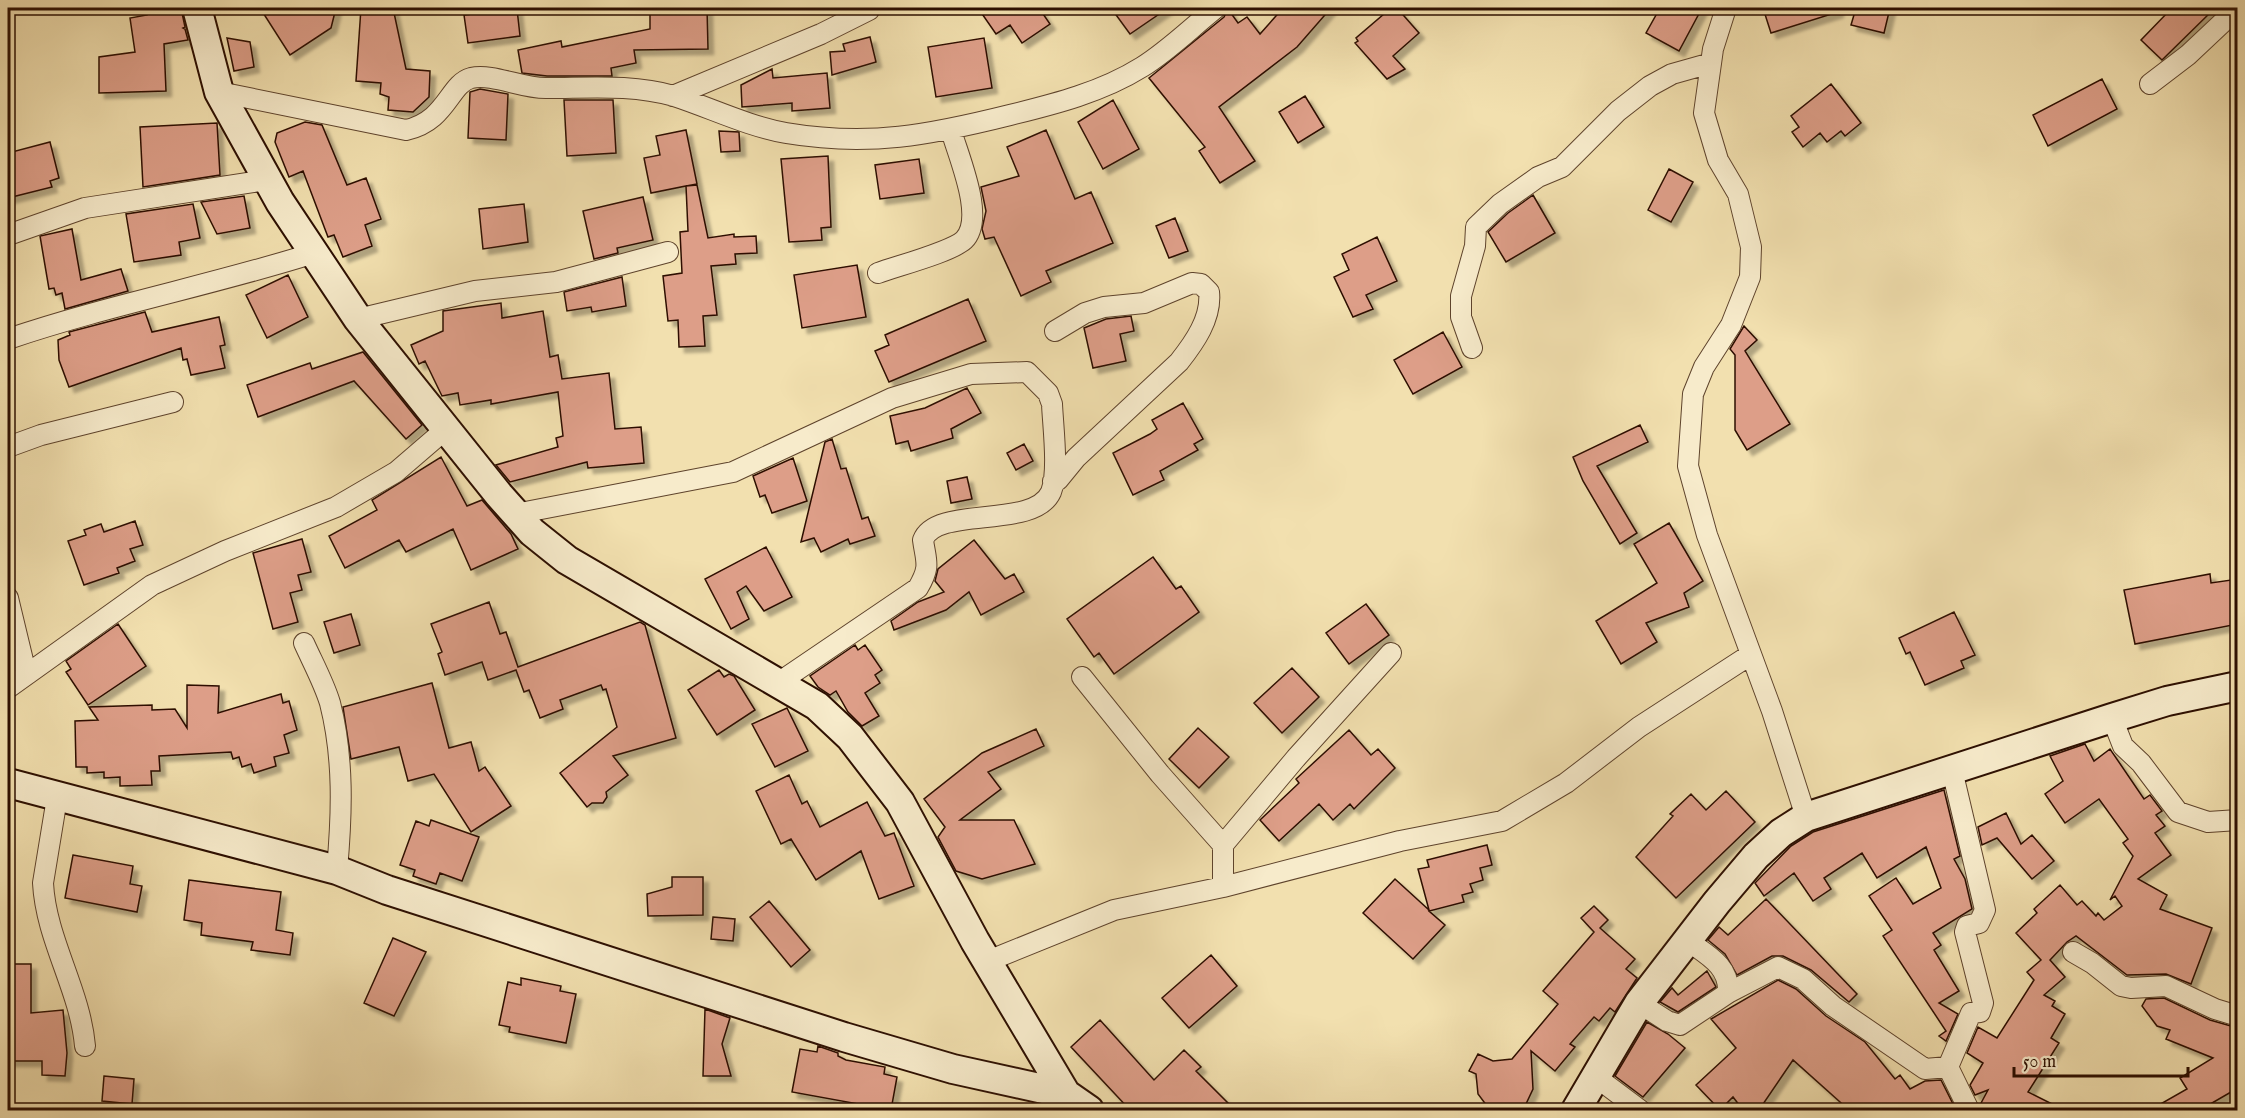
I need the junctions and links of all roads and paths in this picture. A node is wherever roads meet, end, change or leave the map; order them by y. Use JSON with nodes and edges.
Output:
{"nodes":[{"id":1,"x":197,"y":8,"type":"edge"},
{"id":2,"x":1216,"y":8,"type":"edge"},
{"id":3,"x":1726,"y":8,"type":"edge"},
{"id":4,"x":2238,"y":8,"type":"edge"},
{"id":5,"x":869,"y":10,"type":"dead end"},
{"id":6,"x":1710,"y":63,"type":"junction"},
{"id":7,"x":2150,"y":84,"type":"dead end"},
{"id":8,"x":219,"y":92,"type":"junction"},
{"id":9,"x":673,"y":96,"type":"junction"},
{"id":10,"x":951,"y":130,"type":"junction"},
{"id":11,"x":267,"y":180,"type":"junction"},
{"id":12,"x":8,"y":235,"type":"edge"},
{"id":13,"x":668,"y":252,"type":"dead end"},
{"id":14,"x":314,"y":253,"type":"junction"},
{"id":15,"x":878,"y":273,"type":"dead end"},
{"id":16,"x":358,"y":319,"type":"junction"},
{"id":17,"x":1055,"y":331,"type":"dead end"},
{"id":18,"x":8,"y":339,"type":"edge"},
{"id":19,"x":1472,"y":348,"type":"dead end"},
{"id":20,"x":173,"y":402,"type":"dead end"},
{"id":21,"x":446,"y":429,"type":"junction"},
{"id":22,"x":8,"y":447,"type":"edge"},
{"id":23,"x":1053,"y":481,"type":"junction"},
{"id":24,"x":515,"y":514,"type":"junction"},
{"id":25,"x":8,"y":598,"type":"edge"},
{"id":26,"x":304,"y":643,"type":"dead end"},
{"id":27,"x":1391,"y":653,"type":"dead end"},
{"id":28,"x":1750,"y":655,"type":"junction"},
{"id":29,"x":26,"y":673,"type":"junction"},
{"id":30,"x":1082,"y":677,"type":"dead end"},
{"id":31,"x":778,"y":683,"type":"junction"},
{"id":32,"x":2238,"y":686,"type":"edge"},
{"id":33,"x":8,"y":688,"type":"edge"},
{"id":34,"x":2112,"y":718,"type":"junction"},
{"id":35,"x":1952,"y":770,"type":"junction"},
{"id":36,"x":8,"y":783,"type":"edge"},
{"id":37,"x":57,"y":798,"type":"junction"},
{"id":38,"x":1806,"y":817,"type":"junction"},
{"id":39,"x":2238,"y":820,"type":"edge"},
{"id":40,"x":1223,"y":845,"type":"junction"},
{"id":41,"x":337,"y":870,"type":"junction"},
{"id":42,"x":1223,"y":887,"type":"junction"},
{"id":43,"x":1688,"y":941,"type":"junction"},
{"id":44,"x":2073,"y":952,"type":"dead end"},
{"id":45,"x":988,"y":961,"type":"junction"},
{"id":46,"x":1728,"y":993,"type":"junction"},
{"id":47,"x":1639,"y":1003,"type":"junction"},
{"id":48,"x":2238,"y":1016,"type":"edge"},
{"id":49,"x":85,"y":1046,"type":"dead end"},
{"id":50,"x":1948,"y":1067,"type":"junction"},
{"id":51,"x":1596,"y":1077,"type":"junction"},
{"id":52,"x":1066,"y":1094,"type":"junction"},
{"id":53,"x":1089,"y":1110,"type":"edge"},
{"id":54,"x":1576,"y":1110,"type":"edge"},
{"id":55,"x":1640,"y":1110,"type":"edge"},
{"id":56,"x":1969,"y":1110,"type":"edge"}],
"edges":[{"from":1,"to":8,"type":"street"},
{"from":2,"to":10,"type":"street"},
{"from":3,"to":6,"type":"street"},
{"from":4,"to":7,"type":"street"},
{"from":5,"to":9,"type":"street"},
{"from":6,"to":19,"type":"street"},
{"from":6,"to":28,"type":"street"},
{"from":8,"to":9,"type":"street"},
{"from":8,"to":11,"type":"street"},
{"from":9,"to":10,"type":"street"},
{"from":10,"to":15,"type":"street"},
{"from":11,"to":12,"type":"street"},
{"from":11,"to":14,"type":"street"},
{"from":13,"to":16,"type":"street"},
{"from":14,"to":16,"type":"street"},
{"from":14,"to":18,"type":"street"},
{"from":16,"to":21,"type":"street"},
{"from":17,"to":23,"type":"street"},
{"from":20,"to":22,"type":"street"},
{"from":21,"to":24,"type":"street"},
{"from":21,"to":29,"type":"street"},
{"from":23,"to":24,"type":"street"},
{"from":23,"to":31,"type":"street"},
{"from":24,"to":31,"type":"street"},
{"from":25,"to":29,"type":"street"},
{"from":26,"to":41,"type":"street"},
{"from":27,"to":40,"type":"street"},
{"from":28,"to":38,"type":"street"},
{"from":28,"to":42,"type":"street"},
{"from":29,"to":33,"type":"street"},
{"from":30,"to":40,"type":"street"},
{"from":31,"to":45,"type":"street"},
{"from":32,"to":34,"type":"street"},
{"from":34,"to":35,"type":"street"},
{"from":34,"to":39,"type":"street"},
{"from":35,"to":38,"type":"street"},
{"from":35,"to":50,"type":"street"},
{"from":36,"to":37,"type":"street"},
{"from":37,"to":41,"type":"street"},
{"from":37,"to":49,"type":"street"},
{"from":38,"to":43,"type":"street"},
{"from":40,"to":42,"type":"street"},
{"from":41,"to":52,"type":"street"},
{"from":42,"to":45,"type":"street"},
{"from":43,"to":46,"type":"street"},
{"from":43,"to":47,"type":"street"},
{"from":44,"to":48,"type":"street"},
{"from":45,"to":52,"type":"street"},
{"from":46,"to":47,"type":"street"},
{"from":46,"to":50,"type":"street"},
{"from":47,"to":51,"type":"street"},
{"from":50,"to":56,"type":"street"},
{"from":51,"to":54,"type":"street"},
{"from":51,"to":55,"type":"street"},
{"from":52,"to":53,"type":"street"}]}
